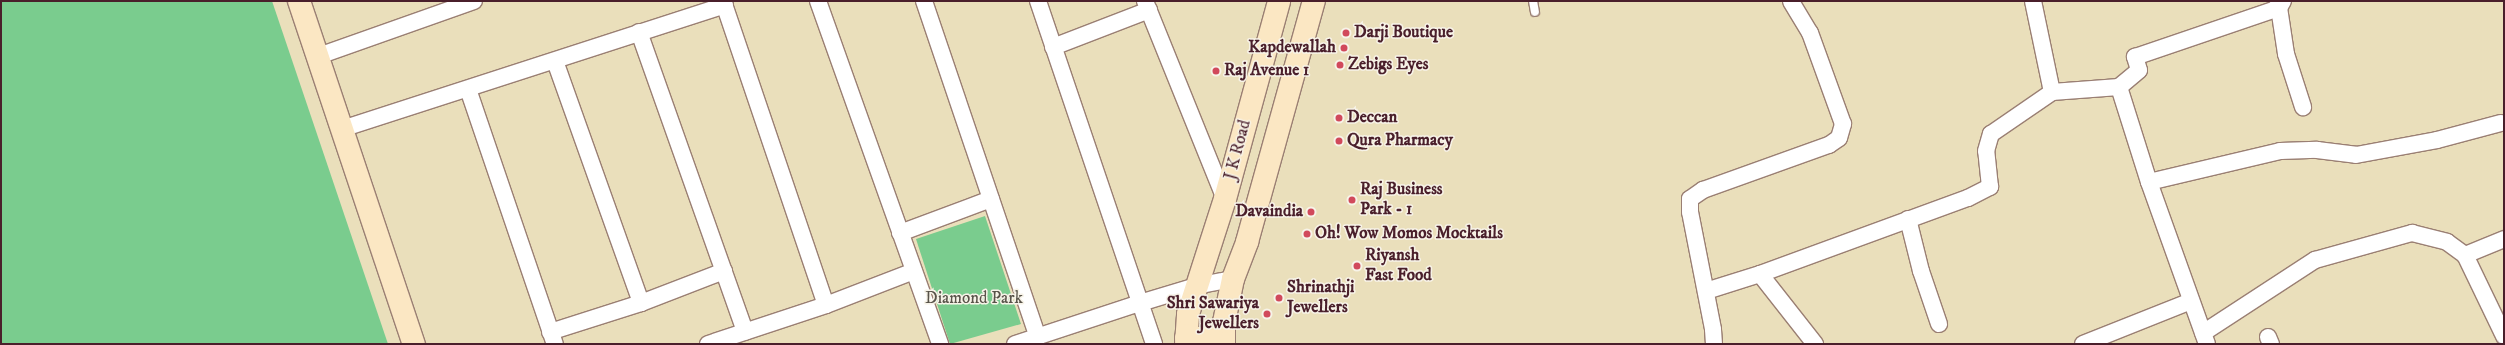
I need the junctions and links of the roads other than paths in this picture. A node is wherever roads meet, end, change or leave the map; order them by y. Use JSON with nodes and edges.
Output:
{"nodes":[{"id":1,"x":299,"y":1,"type":"edge"},
{"id":2,"x":310,"y":1,"type":"edge"},
{"id":3,"x":474,"y":1,"type":"edge"},
{"id":4,"x":818,"y":1,"type":"edge"},
{"id":5,"x":924,"y":1,"type":"edge"},
{"id":6,"x":1038,"y":1,"type":"edge"},
{"id":7,"x":1279,"y":1,"type":"edge"},
{"id":8,"x":1314,"y":1,"type":"edge"},
{"id":9,"x":1533,"y":1,"type":"edge"},
{"id":10,"x":1791,"y":1,"type":"edge"},
{"id":11,"x":2033,"y":1,"type":"edge"},
{"id":12,"x":724,"y":3,"type":"edge"},
{"id":13,"x":2280,"y":3,"type":"edge"},
{"id":14,"x":1147,"y":5,"type":"edge"},
{"id":15,"x":1535,"y":12,"type":"dead end"},
{"id":16,"x":639,"y":32,"type":"junction"},
{"id":17,"x":1053,"y":47,"type":"junction"},
{"id":18,"x":327,"y":54,"type":"junction"},
{"id":19,"x":555,"y":61,"type":"junction"},
{"id":20,"x":2119,"y":87,"type":"junction"},
{"id":21,"x":468,"y":89,"type":"junction"},
{"id":22,"x":2052,"y":92,"type":"junction"},
{"id":23,"x":2303,"y":107,"type":"dead end"},
{"id":24,"x":2501,"y":123,"type":"dead end"},
{"id":25,"x":351,"y":126,"type":"junction"},
{"id":26,"x":2149,"y":182,"type":"junction"},
{"id":27,"x":991,"y":199,"type":"junction"},
{"id":28,"x":1225,"y":199,"type":"junction"},
{"id":29,"x":1908,"y":219,"type":"junction"},
{"id":30,"x":900,"y":233,"type":"junction"},
{"id":31,"x":2504,"y":239,"type":"edge"},
{"id":32,"x":2465,"y":255,"type":"junction"},
{"id":33,"x":724,"y":271,"type":"junction"},
{"id":34,"x":914,"y":271,"type":"junction"},
{"id":35,"x":1760,"y":274,"type":"junction"},
{"id":36,"x":1233,"y":279,"type":"junction"},
{"id":37,"x":1196,"y":286,"type":"junction"},
{"id":38,"x":1706,"y":291,"type":"junction"},
{"id":39,"x":2191,"y":301,"type":"junction"},
{"id":40,"x":641,"y":303,"type":"junction"},
{"id":41,"x":1140,"y":303,"type":"junction"},
{"id":42,"x":826,"y":305,"type":"junction"},
{"id":43,"x":1939,"y":324,"type":"dead end"},
{"id":44,"x":745,"y":332,"type":"junction"},
{"id":45,"x":2504,"y":336,"type":"edge"},
{"id":46,"x":553,"y":338,"type":"edge"},
{"id":47,"x":1044,"y":338,"type":"edge"},
{"id":48,"x":2205,"y":339,"type":"edge"},
{"id":49,"x":1186,"y":341,"type":"edge"},
{"id":50,"x":1224,"y":341,"type":"edge"},
{"id":51,"x":414,"y":344,"type":"edge"},
{"id":52,"x":424,"y":344,"type":"edge"},
{"id":53,"x":708,"y":344,"type":"edge"},
{"id":54,"x":940,"y":344,"type":"edge"},
{"id":55,"x":1015,"y":344,"type":"edge"},
{"id":56,"x":1154,"y":344,"type":"edge"},
{"id":57,"x":1714,"y":344,"type":"edge"},
{"id":58,"x":1815,"y":344,"type":"edge"},
{"id":59,"x":2083,"y":344,"type":"edge"}],
"edges":[{"from":1,"to":51,"type":"main road"},
{"from":2,"to":18,"type":"main road"},
{"from":3,"to":18,"type":"street"},
{"from":4,"to":30,"type":"street"},
{"from":5,"to":27,"type":"street"},
{"from":6,"to":17,"type":"street"},
{"from":7,"to":28,"type":"main road","name":"J K Road"},
{"from":8,"to":36,"type":"main road","name":"J K Road"},
{"from":9,"to":15,"type":"lane"},
{"from":10,"to":38,"type":"street"},
{"from":11,"to":22,"type":"street"},
{"from":12,"to":16,"type":"street"},
{"from":12,"to":42,"type":"street"},
{"from":13,"to":20,"type":"street"},
{"from":13,"to":23,"type":"street"},
{"from":14,"to":17,"type":"street"},
{"from":14,"to":28,"type":"street"},
{"from":16,"to":19,"type":"street"},
{"from":16,"to":33,"type":"street"},
{"from":17,"to":41,"type":"street"},
{"from":18,"to":25,"type":"main road"},
{"from":19,"to":21,"type":"street"},
{"from":19,"to":40,"type":"street"},
{"from":20,"to":22,"type":"street"},
{"from":20,"to":26,"type":"street"},
{"from":21,"to":25,"type":"street"},
{"from":21,"to":46,"type":"street"},
{"from":22,"to":29,"type":"street"},
{"from":24,"to":26,"type":"street"},
{"from":25,"to":52,"type":"main road"},
{"from":26,"to":39,"type":"street"},
{"from":27,"to":30,"type":"street"},
{"from":27,"to":47,"type":"street"},
{"from":28,"to":37,"type":"main road","name":"J K Road"},
{"from":29,"to":35,"type":"street"},
{"from":29,"to":43,"type":"street"},
{"from":30,"to":34,"type":"street"},
{"from":31,"to":32,"type":"street"},
{"from":32,"to":45,"type":"street"},
{"from":32,"to":48,"type":"street"},
{"from":33,"to":40,"type":"street"},
{"from":33,"to":44,"type":"street"},
{"from":34,"to":42,"type":"street"},
{"from":34,"to":54,"type":"street"},
{"from":35,"to":38,"type":"street"},
{"from":35,"to":58,"type":"street"},
{"from":36,"to":37,"type":"street"},
{"from":36,"to":50,"type":"main road","name":"J K Road"},
{"from":37,"to":41,"type":"street"},
{"from":37,"to":49,"type":"main road","name":"J K Road"},
{"from":38,"to":57,"type":"street"},
{"from":39,"to":48,"type":"street"},
{"from":39,"to":59,"type":"street"},
{"from":40,"to":46,"type":"street"},
{"from":41,"to":47,"type":"street"},
{"from":41,"to":56,"type":"street"},
{"from":42,"to":44,"type":"street"},
{"from":44,"to":53,"type":"street"},
{"from":47,"to":55,"type":"street"},
{"from":49,"to":50,"type":"main road"}]}
